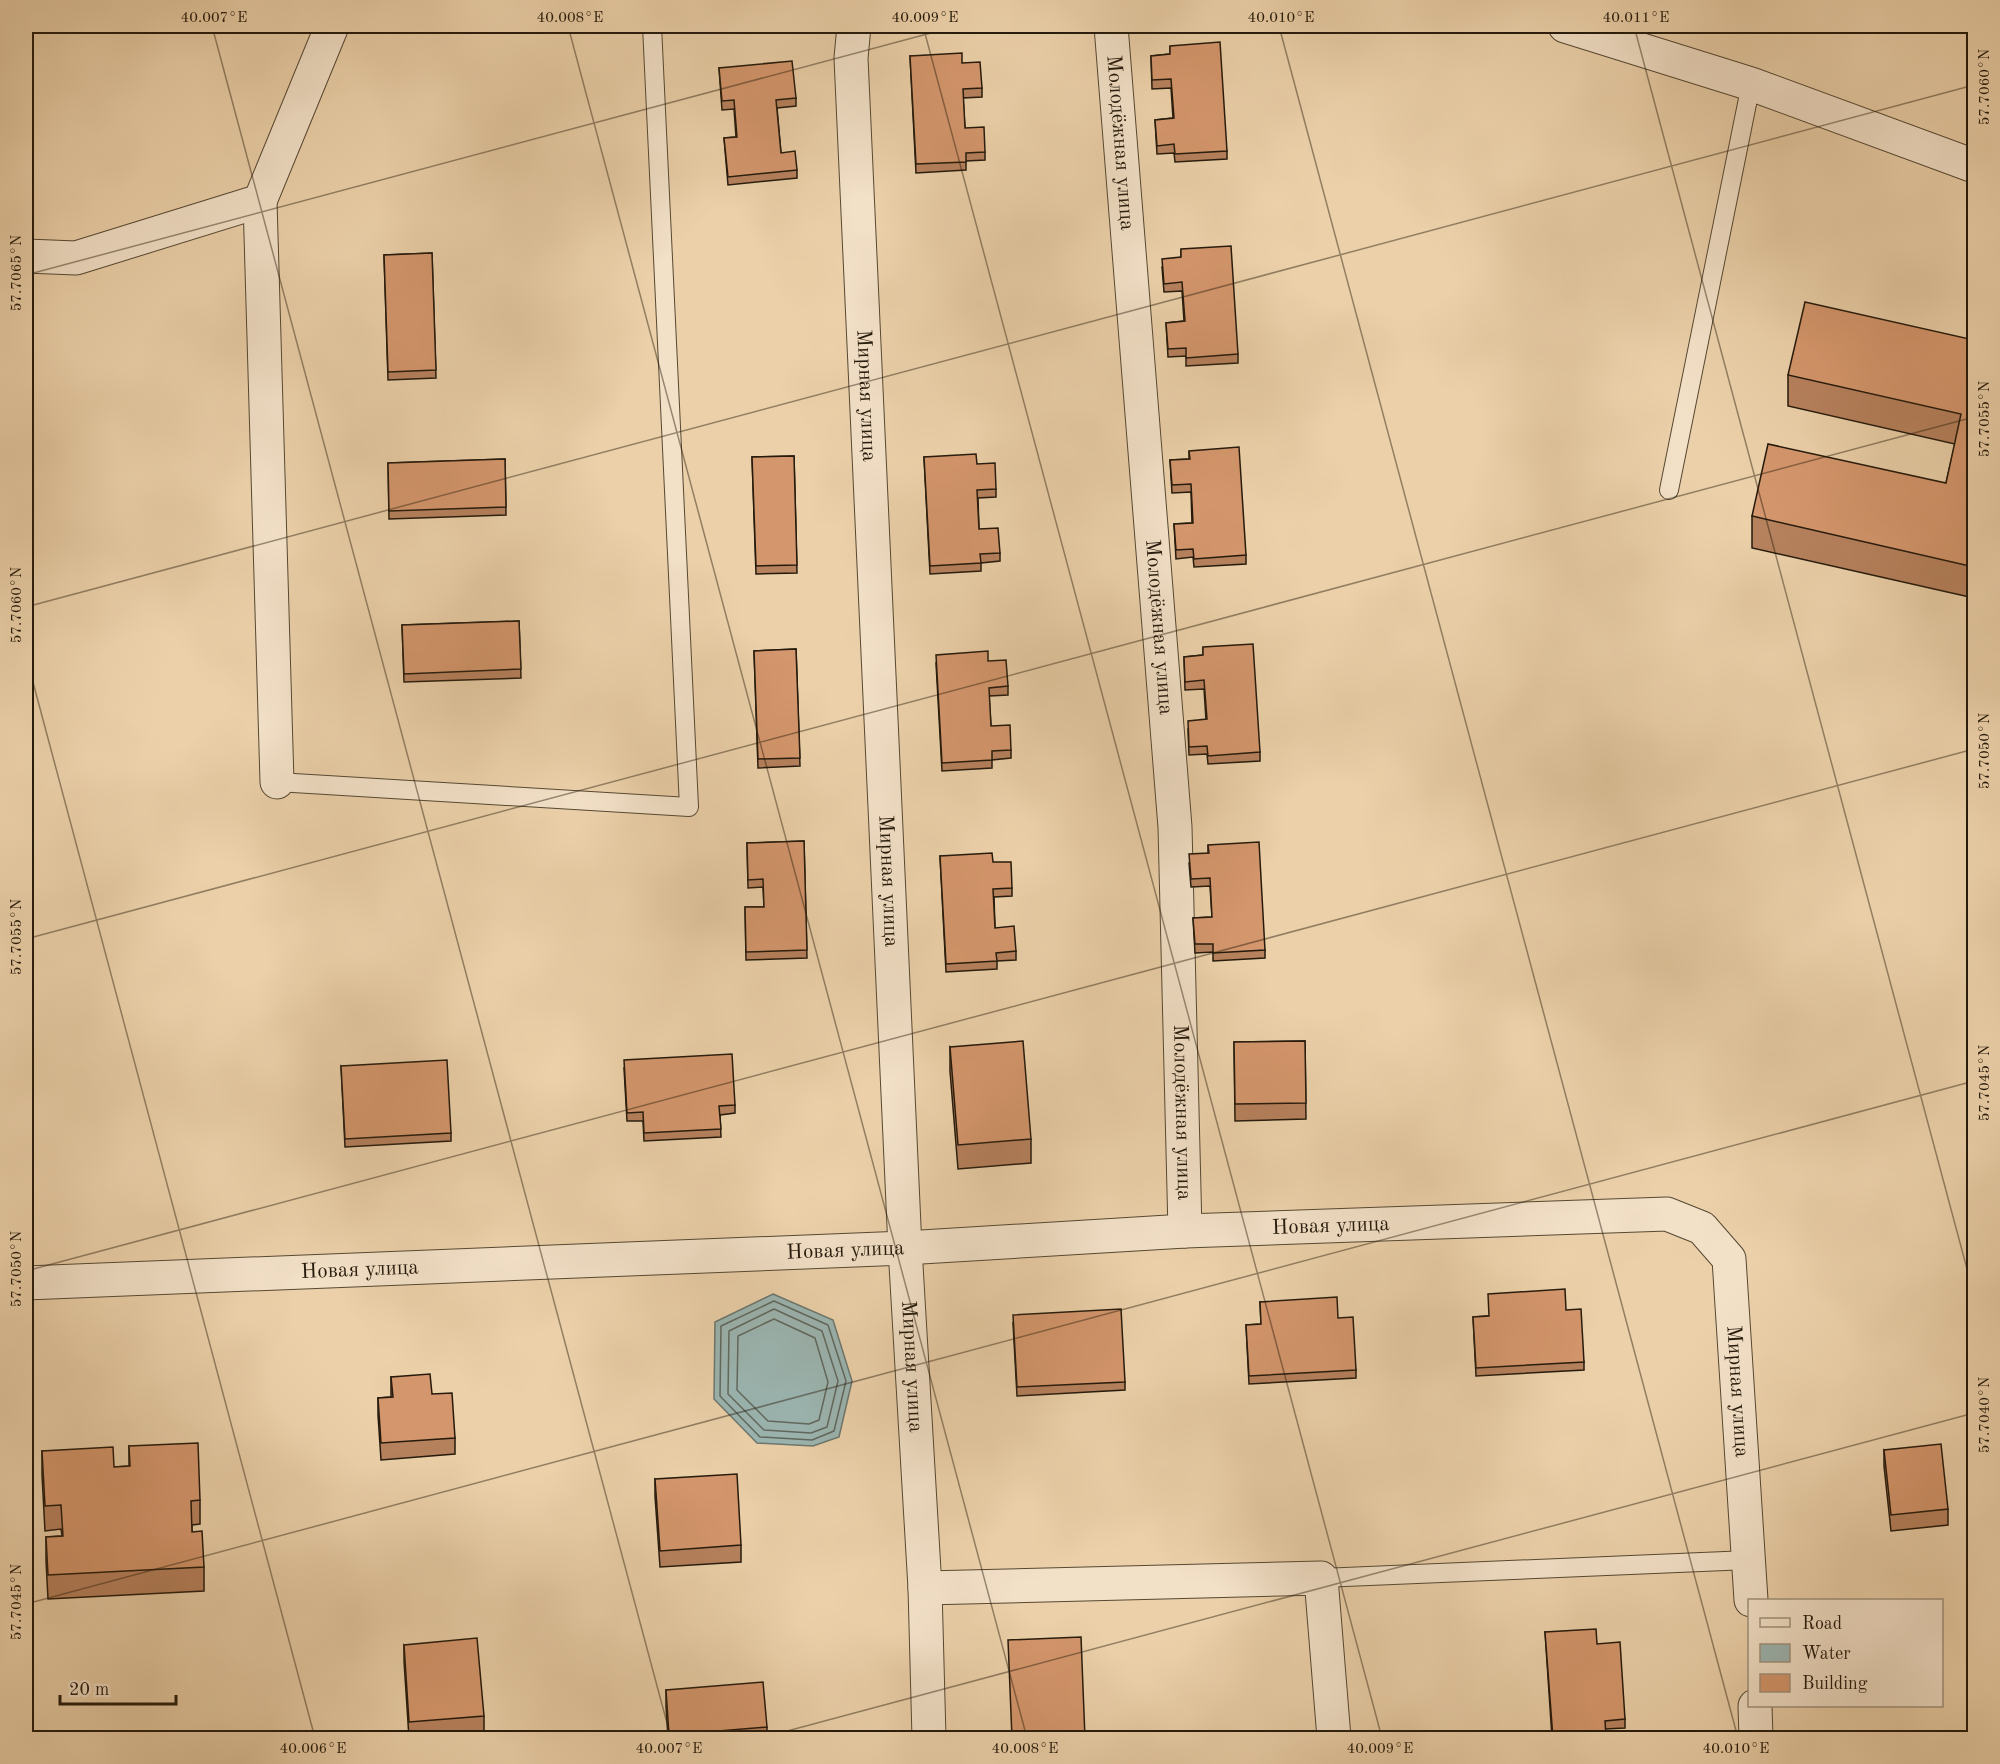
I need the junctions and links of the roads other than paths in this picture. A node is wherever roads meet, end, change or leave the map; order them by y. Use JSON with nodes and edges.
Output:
{"nodes":[{"id":1,"x":332,"y":26,"type":"edge"},
{"id":2,"x":652,"y":26,"type":"edge"},
{"id":3,"x":854,"y":26,"type":"edge"},
{"id":4,"x":1111,"y":26,"type":"edge"},
{"id":5,"x":1565,"y":26,"type":"edge"},
{"id":6,"x":1751,"y":84,"type":"junction"},
{"id":7,"x":1974,"y":166,"type":"edge"},
{"id":8,"x":260,"y":201,"type":"junction"},
{"id":9,"x":26,"y":256,"type":"edge"},
{"id":10,"x":1669,"y":490,"type":"dead end"},
{"id":11,"x":277,"y":782,"type":"joint"},
{"id":12,"x":1667,"y":1214,"type":"joint"},
{"id":13,"x":1185,"y":1231,"type":"junction"},
{"id":14,"x":905,"y":1248,"type":"junction"},
{"id":15,"x":26,"y":1283,"type":"edge"},
{"id":16,"x":1749,"y":1560,"type":"junction"},
{"id":17,"x":1321,"y":1578,"type":"junction"},
{"id":18,"x":925,"y":1588,"type":"junction"},
{"id":19,"x":1751,"y":1599,"type":"edge"},
{"id":20,"x":1755,"y":1707,"type":"edge"},
{"id":21,"x":929,"y":1738,"type":"edge"},
{"id":22,"x":1334,"y":1738,"type":"edge"},
{"id":23,"x":1756,"y":1738,"type":"edge"}],
"edges":[{"from":1,"to":8,"type":"street"},
{"from":2,"to":11,"type":"lane"},
{"from":3,"to":14,"type":"street","name":"Мирная улица"},
{"from":4,"to":13,"type":"street","name":"Молодёжная улица"},
{"from":5,"to":6,"type":"street"},
{"from":6,"to":7,"type":"street"},
{"from":6,"to":10,"type":"lane"},
{"from":8,"to":9,"type":"street"},
{"from":8,"to":11,"type":"street"},
{"from":12,"to":13,"type":"street","name":"Новая улица"},
{"from":12,"to":16,"type":"street","name":"Мирная улица"},
{"from":13,"to":14,"type":"street","name":"Новая улица"},
{"from":14,"to":15,"type":"street","name":"Новая улица"},
{"from":14,"to":18,"type":"street","name":"Мирная улица"},
{"from":16,"to":17,"type":"lane"},
{"from":16,"to":19,"type":"street","name":"Мирная улица"},
{"from":17,"to":18,"type":"street"},
{"from":17,"to":22,"type":"street"},
{"from":18,"to":21,"type":"street","name":"Мирная улица"},
{"from":20,"to":23,"type":"street"}]}
